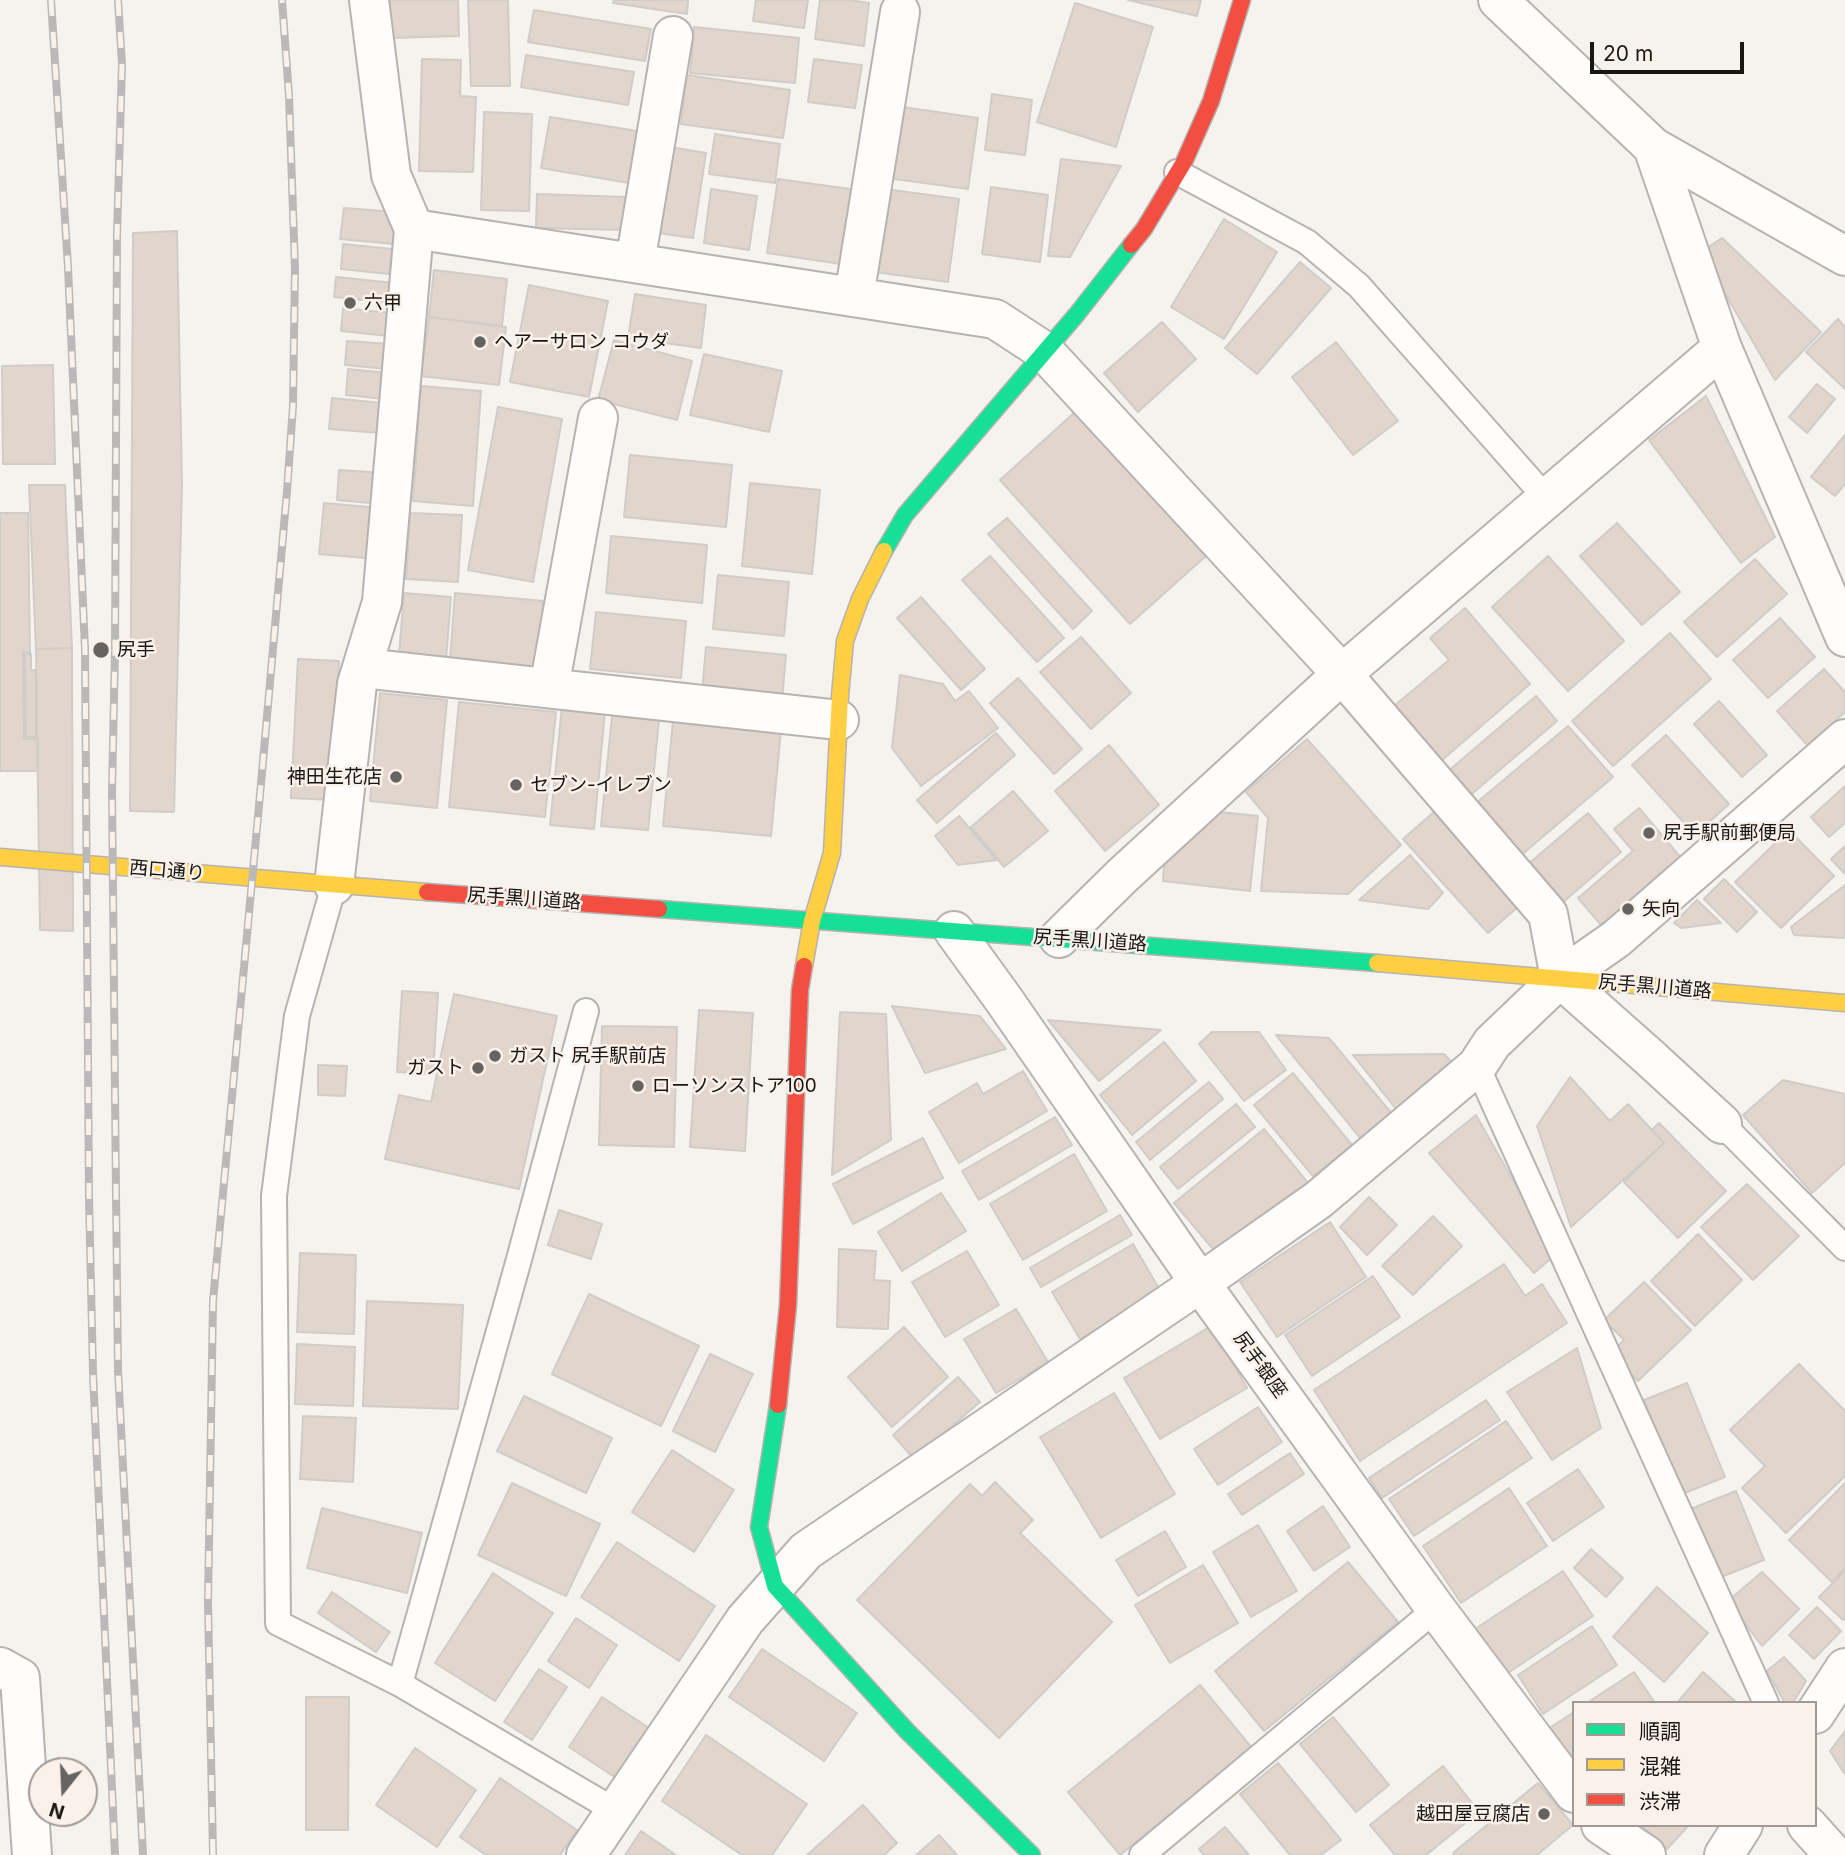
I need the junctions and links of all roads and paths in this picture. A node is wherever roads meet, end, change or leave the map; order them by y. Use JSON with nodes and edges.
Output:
{"nodes":[{"id":1,"x":369,"y":0,"type":"edge"},
{"id":2,"x":1242,"y":0,"type":"edge"},
{"id":3,"x":1498,"y":0,"type":"edge"},
{"id":4,"x":900,"y":12,"type":"dead end"},
{"id":5,"x":673,"y":36,"type":"dead end"},
{"id":6,"x":1653,"y":147,"type":"junction"},
{"id":7,"x":1177,"y":172,"type":"junction"},
{"id":8,"x":414,"y":229,"type":"junction"},
{"id":9,"x":1845,"y":256,"type":"edge"},
{"id":10,"x":635,"y":263,"type":"junction"},
{"id":11,"x":854,"y":297,"type":"junction"},
{"id":12,"x":1722,"y":348,"type":"junction"},
{"id":13,"x":1044,"y":351,"type":"junction"},
{"id":14,"x":598,"y":418,"type":"dead end"},
{"id":15,"x":1546,"y":498,"type":"junction"},
{"id":16,"x":1845,"y":637,"type":"edge"},
{"id":17,"x":363,"y":668,"type":"junction"},
{"id":18,"x":1342,"y":674,"type":"junction"},
{"id":19,"x":550,"y":688,"type":"junction"},
{"id":20,"x":838,"y":720,"type":"junction"},
{"id":21,"x":1845,"y":739,"type":"edge"},
{"id":22,"x":0,"y":857,"type":"edge"},
{"id":23,"x":334,"y":885,"type":"junction"},
{"id":24,"x":812,"y":921,"type":"junction"},
{"id":25,"x":954,"y":931,"type":"junction"},
{"id":26,"x":1059,"y":939,"type":"junction"},
{"id":27,"x":1560,"y":978,"type":"junction"},
{"id":28,"x":1845,"y":1003,"type":"edge"},
{"id":29,"x":586,"y":1011,"type":"dead end"},
{"id":30,"x":1477,"y":1066,"type":"junction"},
{"id":31,"x":1722,"y":1124,"type":"joint"},
{"id":32,"x":1845,"y":1248,"type":"edge"},
{"id":33,"x":1200,"y":1283,"type":"junction"},
{"id":34,"x":775,"y":1586,"type":"junction"},
{"id":35,"x":1436,"y":1609,"type":"junction"},
{"id":36,"x":0,"y":1667,"type":"edge"},
{"id":37,"x":1845,"y":1668,"type":"edge"},
{"id":38,"x":400,"y":1684,"type":"junction"},
{"id":39,"x":1765,"y":1701,"type":"edge"},
{"id":40,"x":1817,"y":1711,"type":"edge"},
{"id":41,"x":1572,"y":1790,"type":"edge"},
{"id":42,"x":614,"y":1811,"type":"junction"},
{"id":43,"x":1604,"y":1827,"type":"edge"},
{"id":44,"x":1742,"y":1827,"type":"edge"},
{"id":45,"x":1809,"y":1827,"type":"edge"},
{"id":46,"x":32,"y":1855,"type":"edge"},
{"id":47,"x":586,"y":1855,"type":"edge"},
{"id":48,"x":1032,"y":1855,"type":"edge"},
{"id":49,"x":1143,"y":1855,"type":"edge"},
{"id":50,"x":1646,"y":1855,"type":"edge"},
{"id":51,"x":1724,"y":1855,"type":"edge"},
{"id":52,"x":1834,"y":1855,"type":"edge"}],
"edges":[{"from":1,"to":8,"type":"street"},
{"from":2,"to":7,"type":"street"},
{"from":3,"to":6,"type":"street"},
{"from":4,"to":11,"type":"street"},
{"from":5,"to":10,"type":"street"},
{"from":6,"to":9,"type":"street"},
{"from":6,"to":12,"type":"street"},
{"from":7,"to":13,"type":"street"},
{"from":7,"to":15,"type":"lane"},
{"from":8,"to":10,"type":"street"},
{"from":8,"to":17,"type":"street"},
{"from":10,"to":11,"type":"street"},
{"from":11,"to":13,"type":"street"},
{"from":12,"to":15,"type":"street"},
{"from":12,"to":16,"type":"street"},
{"from":13,"to":18,"type":"street"},
{"from":13,"to":20,"type":"street"},
{"from":14,"to":19,"type":"street"},
{"from":15,"to":18,"type":"street"},
{"from":17,"to":19,"type":"street"},
{"from":17,"to":23,"type":"street"},
{"from":18,"to":26,"type":"street"},
{"from":18,"to":27,"type":"street"},
{"from":19,"to":20,"type":"street"},
{"from":20,"to":24,"type":"street"},
{"from":21,"to":27,"type":"street"},
{"from":22,"to":23,"type":"street","name":"西口通り"},
{"from":23,"to":24,"type":"street","name":"尻手黒川道路"},
{"from":23,"to":38,"type":"lane"},
{"from":24,"to":25,"type":"street","name":"尻手黒川道路"},
{"from":24,"to":34,"type":"street"},
{"from":25,"to":26,"type":"street","name":"尻手黒川道路"},
{"from":25,"to":33,"type":"street","name":"尻手銀座"},
{"from":26,"to":27,"type":"street","name":"尻手黒川道路"},
{"from":27,"to":28,"type":"street","name":"尻手黒川道路"},
{"from":27,"to":30,"type":"street"},
{"from":27,"to":31,"type":"street"},
{"from":29,"to":38,"type":"lane"},
{"from":30,"to":33,"type":"street"},
{"from":30,"to":39,"type":"lane"},
{"from":31,"to":32,"type":"lane"},
{"from":33,"to":34,"type":"street"},
{"from":33,"to":35,"type":"street","name":"尻手銀座"},
{"from":34,"to":42,"type":"street"},
{"from":34,"to":48,"type":"street"},
{"from":35,"to":41,"type":"street","name":"尻手銀座"},
{"from":35,"to":49,"type":"lane"},
{"from":36,"to":46,"type":"street"},
{"from":37,"to":40,"type":"street"},
{"from":38,"to":42,"type":"lane"},
{"from":42,"to":47,"type":"street"},
{"from":43,"to":50,"type":"street"},
{"from":44,"to":51,"type":"street"},
{"from":45,"to":52,"type":"street"}]}
